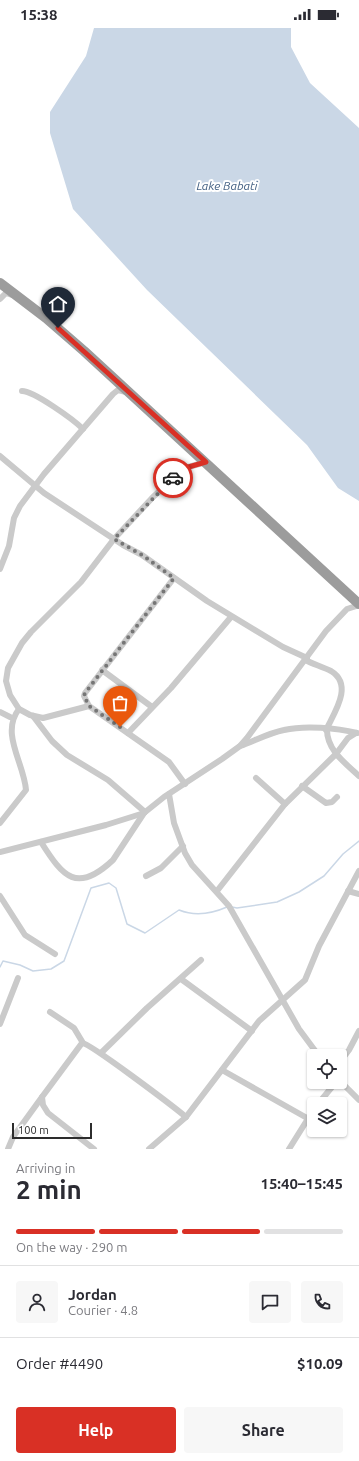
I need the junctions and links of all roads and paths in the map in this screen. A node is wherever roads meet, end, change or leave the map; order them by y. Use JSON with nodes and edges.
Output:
{"nodes":[{"id":1,"x":0,"y":283,"type":"edge"},
{"id":2,"x":19,"y":297,"type":"junction"},
{"id":3,"x":0,"y":298,"type":"edge"},
{"id":4,"x":22,"y":391,"type":"dead end"},
{"id":5,"x":131,"y":393,"type":"junction"},
{"id":6,"x":83,"y":429,"type":"junction"},
{"id":7,"x":0,"y":456,"type":"edge"},
{"id":8,"x":206,"y":462,"type":"junction"},
{"id":9,"x":35,"y":486,"type":"junction"},
{"id":10,"x":114,"y":539,"type":"junction"},
{"id":11,"x":0,"y":569,"type":"edge"},
{"id":12,"x":174,"y":578,"type":"junction"},
{"id":13,"x":359,"y":604,"type":"edge"},
{"id":14,"x":231,"y":616,"type":"junction"},
{"id":15,"x":306,"y":659,"type":"junction"},
{"id":16,"x":102,"y":670,"type":"junction"},
{"id":17,"x":89,"y":706,"type":"junction"},
{"id":18,"x":152,"y":707,"type":"junction"},
{"id":19,"x":19,"y":709,"type":"junction"},
{"id":20,"x":0,"y":712,"type":"edge"},
{"id":21,"x":33,"y":716,"type":"junction"},
{"id":22,"x":10,"y":717,"type":"junction"},
{"id":23,"x":6,"y":723,"type":"dead end"},
{"id":24,"x":326,"y":730,"type":"junction"},
{"id":25,"x":128,"y":733,"type":"junction"},
{"id":26,"x":358,"y":733,"type":"edge"},
{"id":27,"x":240,"y":746,"type":"junction"},
{"id":28,"x":9,"y":753,"type":"dead end"},
{"id":29,"x":336,"y":754,"type":"junction"},
{"id":30,"x":359,"y":776,"type":"edge"},
{"id":31,"x":256,"y":778,"type":"dead end"},
{"id":32,"x":185,"y":784,"type":"junction"},
{"id":33,"x":302,"y":786,"type":"junction"},
{"id":34,"x":169,"y":794,"type":"junction"},
{"id":35,"x":337,"y":797,"type":"dead end"},
{"id":36,"x":285,"y":804,"type":"junction"},
{"id":37,"x":144,"y":812,"type":"junction"},
{"id":38,"x":0,"y":823,"type":"edge"},
{"id":39,"x":41,"y":842,"type":"junction"},
{"id":40,"x":183,"y":846,"type":"junction"},
{"id":41,"x":0,"y":852,"type":"edge"},
{"id":42,"x":359,"y":871,"type":"edge"},
{"id":43,"x":146,"y":876,"type":"dead end"},
{"id":44,"x":217,"y":891,"type":"junction"},
{"id":45,"x":348,"y":891,"type":"junction"},
{"id":46,"x":359,"y":894,"type":"edge"},
{"id":47,"x":0,"y":896,"type":"edge"},
{"id":48,"x":55,"y":954,"type":"dead end"},
{"id":49,"x":201,"y":960,"type":"dead end"},
{"id":50,"x":18,"y":978,"type":"dead end"},
{"id":51,"x":181,"y":979,"type":"junction"},
{"id":52,"x":283,"y":1001,"type":"junction"},
{"id":53,"x":50,"y":1012,"type":"dead end"},
{"id":54,"x":0,"y":1024,"type":"edge"},
{"id":55,"x":252,"y":1030,"type":"junction"},
{"id":56,"x":359,"y":1031,"type":"edge"},
{"id":57,"x":83,"y":1043,"type":"junction"},
{"id":58,"x":314,"y":1049,"type":"edge"},
{"id":59,"x":101,"y":1053,"type":"junction"},
{"id":60,"x":347,"y":1053,"type":"edge"},
{"id":61,"x":222,"y":1070,"type":"junction"},
{"id":62,"x":347,"y":1088,"type":"edge"},
{"id":63,"x":330,"y":1089,"type":"edge"},
{"id":64,"x":42,"y":1097,"type":"junction"},
{"id":65,"x":324,"y":1097,"type":"edge"},
{"id":66,"x":359,"y":1100,"type":"edge"},
{"id":67,"x":186,"y":1117,"type":"junction"},
{"id":68,"x":307,"y":1118,"type":"joint"},
{"id":69,"x":8,"y":1149,"type":"edge"},
{"id":70,"x":94,"y":1149,"type":"edge"},
{"id":71,"x":149,"y":1149,"type":"edge"},
{"id":72,"x":289,"y":1149,"type":"edge"}],
"edges":[{"from":1,"to":2,"type":"highway"},
{"from":2,"to":3,"type":"street"},
{"from":2,"to":5,"type":"highway"},
{"from":4,"to":6,"type":"street"},
{"from":5,"to":6,"type":"street"},
{"from":5,"to":8,"type":"highway"},
{"from":6,"to":9,"type":"street"},
{"from":7,"to":9,"type":"street"},
{"from":8,"to":10,"type":"street"},
{"from":8,"to":13,"type":"highway"},
{"from":9,"to":10,"type":"street"},
{"from":9,"to":11,"type":"street"},
{"from":10,"to":12,"type":"street"},
{"from":10,"to":19,"type":"street"},
{"from":12,"to":14,"type":"street"},
{"from":12,"to":16,"type":"street"},
{"from":13,"to":15,"type":"street"},
{"from":14,"to":15,"type":"street"},
{"from":14,"to":18,"type":"street"},
{"from":15,"to":24,"type":"street"},
{"from":15,"to":27,"type":"street"},
{"from":16,"to":17,"type":"street"},
{"from":16,"to":18,"type":"street"},
{"from":17,"to":21,"type":"street"},
{"from":17,"to":25,"type":"street"},
{"from":18,"to":25,"type":"street"},
{"from":19,"to":21,"type":"street"},
{"from":19,"to":22,"type":"street"},
{"from":20,"to":22,"type":"street"},
{"from":21,"to":37,"type":"street"},
{"from":22,"to":23,"type":"street"},
{"from":24,"to":26,"type":"street"},
{"from":24,"to":27,"type":"street"},
{"from":24,"to":29,"type":"street"},
{"from":25,"to":32,"type":"street"},
{"from":26,"to":29,"type":"street"},
{"from":27,"to":32,"type":"street"},
{"from":28,"to":38,"type":"street"},
{"from":29,"to":30,"type":"street"},
{"from":29,"to":33,"type":"street"},
{"from":31,"to":36,"type":"street"},
{"from":32,"to":34,"type":"street"},
{"from":33,"to":35,"type":"street"},
{"from":33,"to":36,"type":"street"},
{"from":34,"to":37,"type":"street"},
{"from":34,"to":40,"type":"street"},
{"from":36,"to":44,"type":"street"},
{"from":37,"to":39,"type":"street"},
{"from":37,"to":39,"type":"street"},
{"from":39,"to":41,"type":"street"},
{"from":40,"to":43,"type":"street"},
{"from":40,"to":44,"type":"street"},
{"from":42,"to":45,"type":"street"},
{"from":44,"to":52,"type":"street"},
{"from":45,"to":46,"type":"street"},
{"from":45,"to":52,"type":"street"},
{"from":47,"to":48,"type":"street"},
{"from":49,"to":51,"type":"street"},
{"from":50,"to":54,"type":"street"},
{"from":51,"to":55,"type":"street"},
{"from":51,"to":59,"type":"street"},
{"from":52,"to":55,"type":"street"},
{"from":52,"to":58,"type":"street"},
{"from":53,"to":57,"type":"street"},
{"from":55,"to":61,"type":"street"},
{"from":56,"to":60,"type":"street"},
{"from":57,"to":59,"type":"street"},
{"from":57,"to":64,"type":"street"},
{"from":59,"to":67,"type":"street"},
{"from":61,"to":67,"type":"street"},
{"from":61,"to":68,"type":"street"},
{"from":62,"to":66,"type":"street"},
{"from":63,"to":65,"type":"street"},
{"from":64,"to":69,"type":"street"},
{"from":64,"to":70,"type":"street"},
{"from":67,"to":71,"type":"street"},
{"from":68,"to":72,"type":"street"}]}
